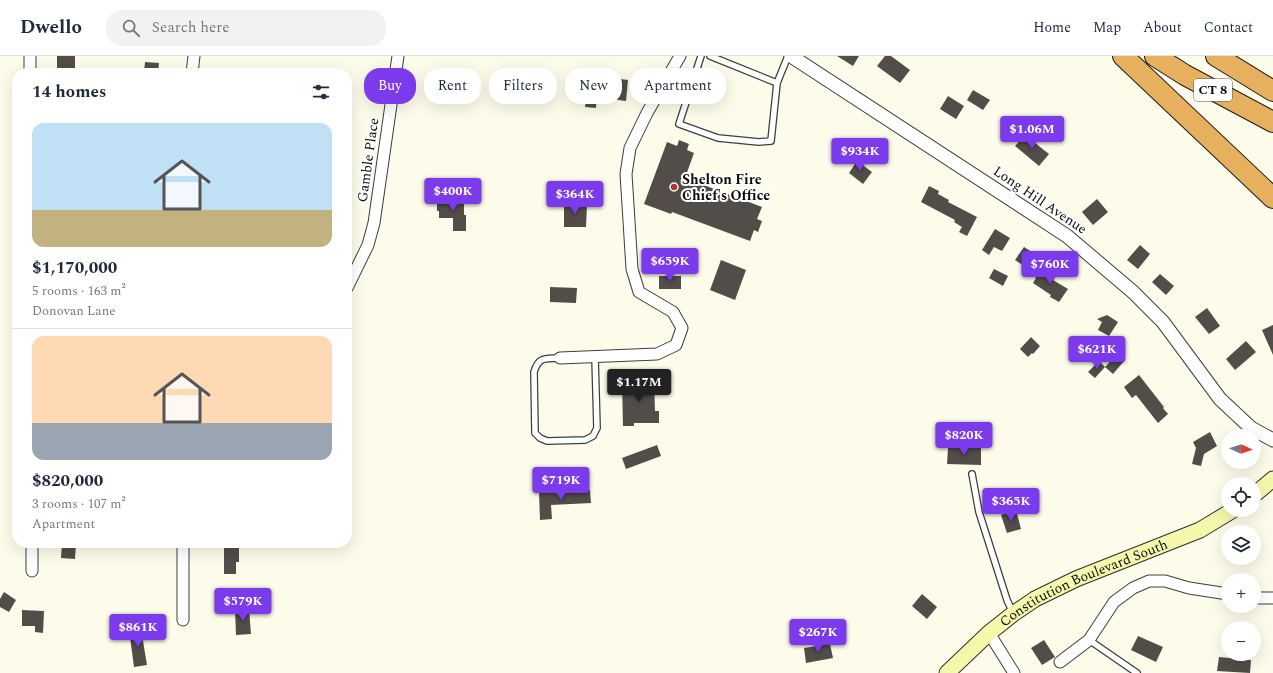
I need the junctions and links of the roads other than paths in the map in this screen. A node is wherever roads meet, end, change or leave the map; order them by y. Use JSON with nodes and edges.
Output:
{"nodes":[{"id":1,"x":30,"y":56,"type":"edge"},
{"id":2,"x":194,"y":56,"type":"edge"},
{"id":3,"x":398,"y":56,"type":"edge"},
{"id":4,"x":680,"y":56,"type":"edge"},
{"id":5,"x":701,"y":56,"type":"edge"},
{"id":6,"x":710,"y":56,"type":"edge"},
{"id":7,"x":789,"y":56,"type":"edge"},
{"id":8,"x":1123,"y":56,"type":"edge"},
{"id":9,"x":1155,"y":56,"type":"edge"},
{"id":10,"x":1216,"y":56,"type":"edge"},
{"id":11,"x":30,"y":68,"type":"edge"},
{"id":12,"x":193,"y":68,"type":"edge"},
{"id":13,"x":777,"y":83,"type":"junction"},
{"id":14,"x":1273,"y":91,"type":"edge"},
{"id":15,"x":1273,"y":122,"type":"edge"},
{"id":16,"x":1273,"y":198,"type":"edge"},
{"id":17,"x":352,"y":278,"type":"edge"},
{"id":18,"x":595,"y":357,"type":"junction"},
{"id":19,"x":560,"y":358,"type":"joint"},
{"id":20,"x":1273,"y":440,"type":"edge"},
{"id":21,"x":972,"y":474,"type":"dead end"},
{"id":22,"x":1273,"y":479,"type":"edge"},
{"id":23,"x":1261,"y":488,"type":"edge"},
{"id":24,"x":1221,"y":517,"type":"edge"},
{"id":25,"x":32,"y":548,"type":"edge"},
{"id":26,"x":183,"y":548,"type":"edge"},
{"id":27,"x":32,"y":571,"type":"dead end"},
{"id":28,"x":1221,"y":593,"type":"edge"},
{"id":29,"x":1261,"y":598,"type":"edge"},
{"id":30,"x":1273,"y":598,"type":"edge"},
{"id":31,"x":1013,"y":614,"type":"junction"},
{"id":32,"x":183,"y":620,"type":"dead end"},
{"id":33,"x":989,"y":633,"type":"junction"},
{"id":34,"x":1089,"y":640,"type":"junction"},
{"id":35,"x":1060,"y":662,"type":"dead end"},
{"id":36,"x":947,"y":673,"type":"edge"},
{"id":37,"x":1014,"y":673,"type":"edge"},
{"id":38,"x":1137,"y":673,"type":"edge"}],
"edges":[{"from":1,"to":11,"type":"street"},
{"from":2,"to":12,"type":"street"},
{"from":3,"to":17,"type":"street","name":"Gamble Place"},
{"from":4,"to":18,"type":"street"},
{"from":5,"to":13,"type":"lane"},
{"from":6,"to":13,"type":"lane"},
{"from":7,"to":13,"type":"lane"},
{"from":7,"to":20,"type":"street","name":"Long Hill Avenue"},
{"from":8,"to":16,"type":"highway"},
{"from":9,"to":15,"type":"highway","number":"CT 8"},
{"from":10,"to":14,"type":"highway","number":"CT 8"},
{"from":18,"to":19,"type":"street"},
{"from":18,"to":19,"type":"lane"},
{"from":21,"to":31,"type":"lane"},
{"from":22,"to":23,"type":"main road"},
{"from":24,"to":31,"type":"main road","name":"Constitution Boulevard South"},
{"from":25,"to":27,"type":"street"},
{"from":26,"to":32,"type":"street"},
{"from":28,"to":34,"type":"street"},
{"from":29,"to":30,"type":"street"},
{"from":31,"to":33,"type":"main road","name":"Constitution Boulevard South"},
{"from":33,"to":36,"type":"main road","name":"Constitution Boulevard South"},
{"from":33,"to":37,"type":"street"},
{"from":34,"to":35,"type":"street"},
{"from":34,"to":38,"type":"lane"}]}
